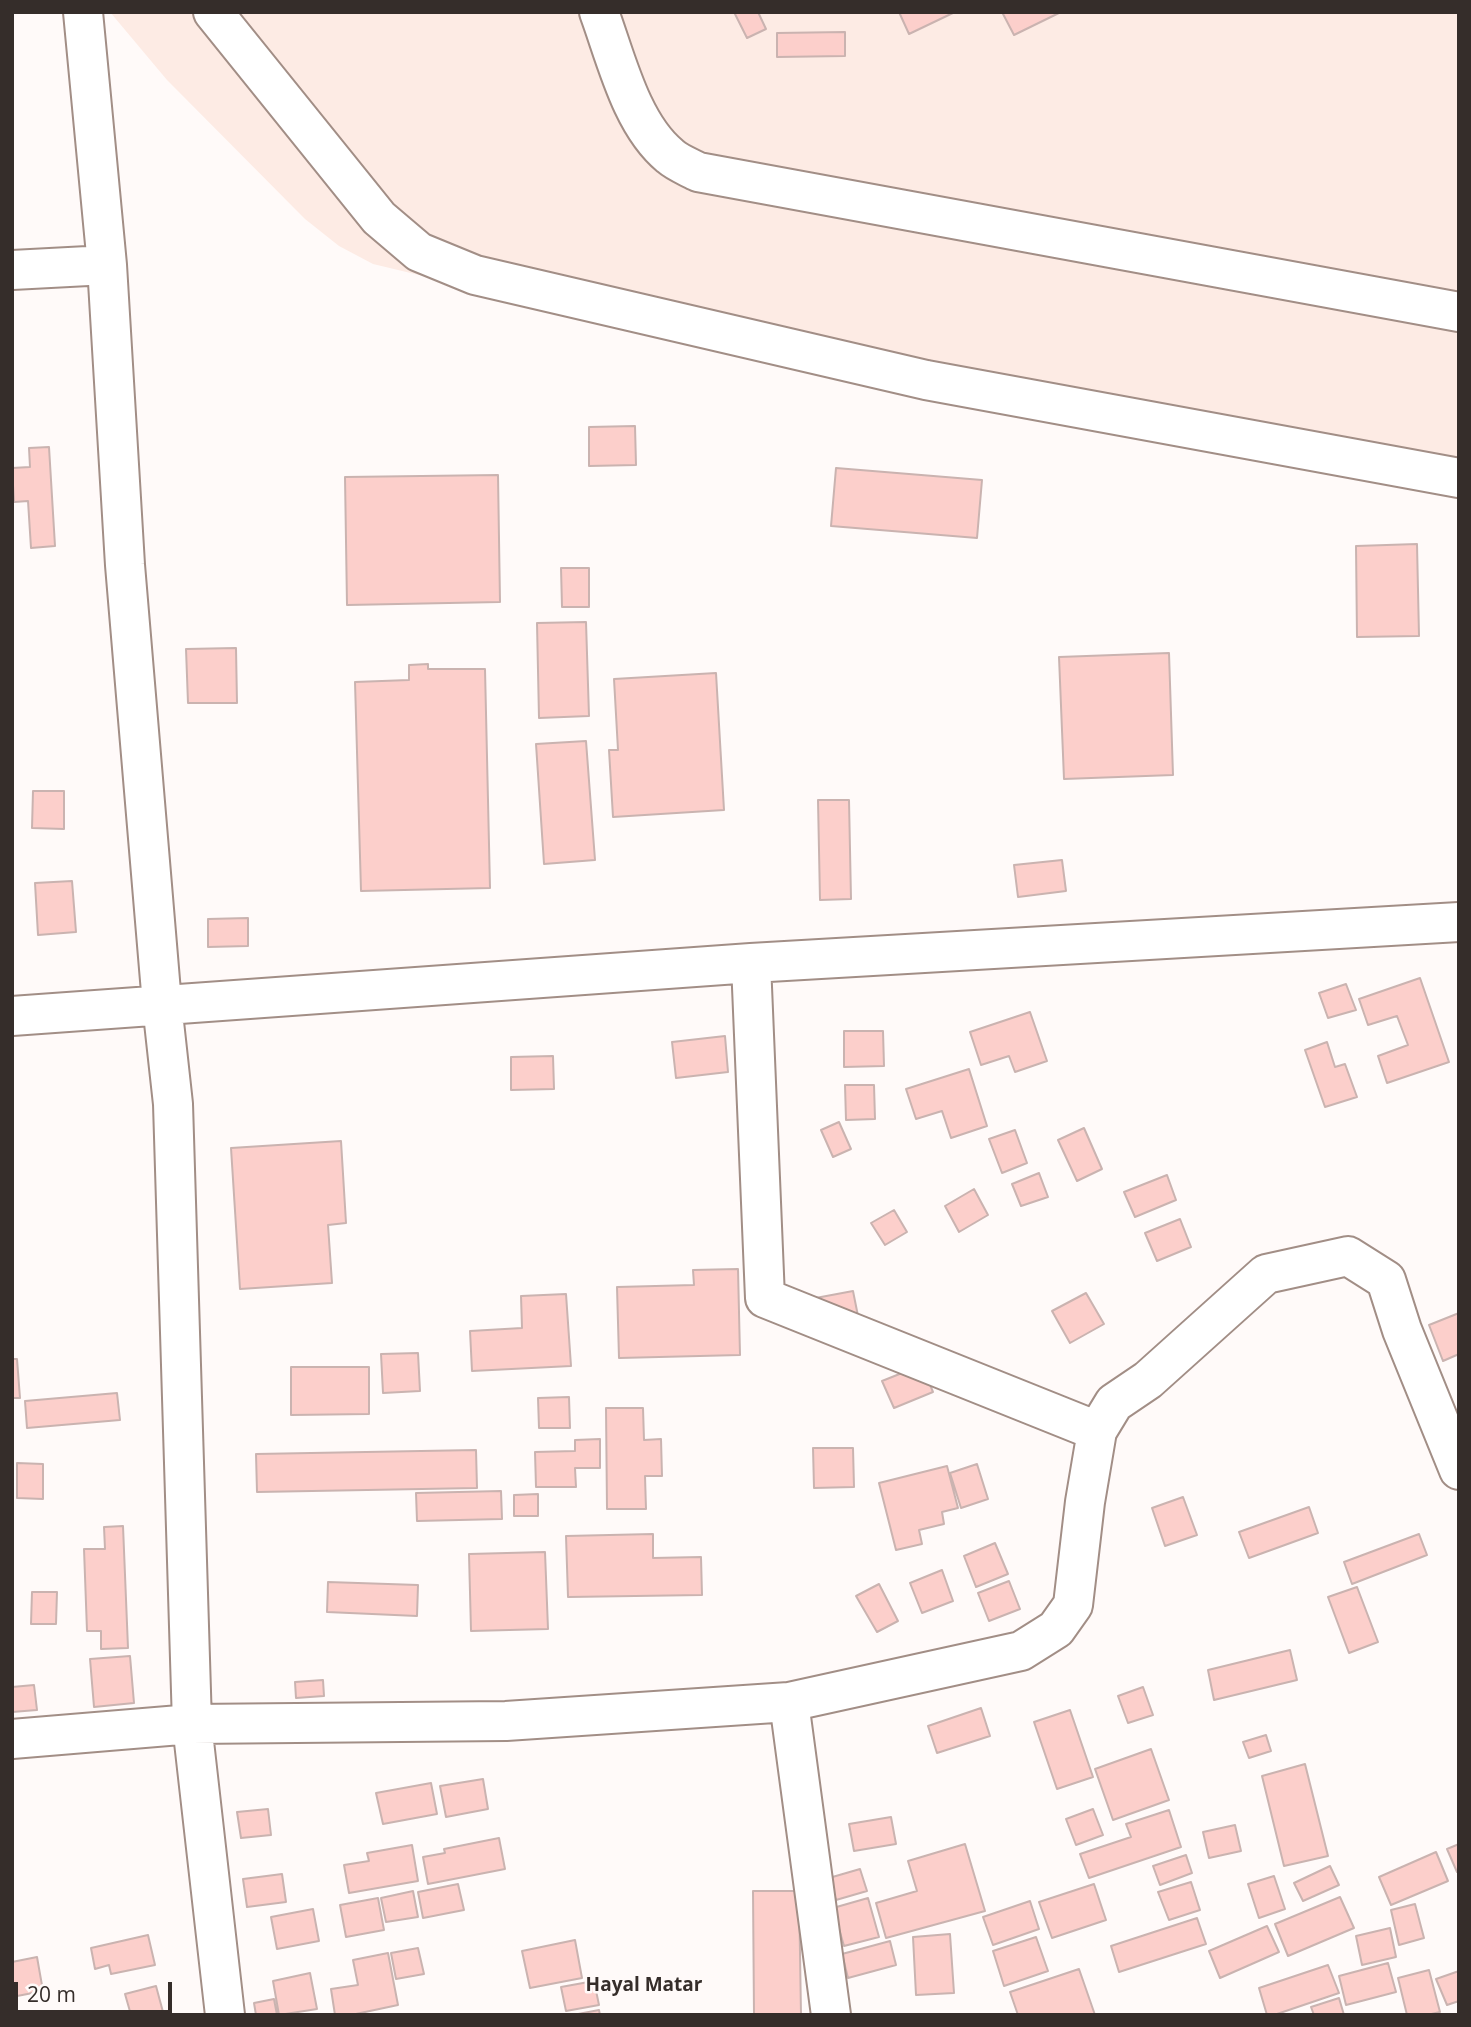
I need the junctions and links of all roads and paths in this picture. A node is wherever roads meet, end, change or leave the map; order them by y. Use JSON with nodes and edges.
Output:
{"nodes":[{"id":1,"x":83,"y":12,"type":"edge"},
{"id":2,"x":213,"y":12,"type":"edge"},
{"id":3,"x":599,"y":12,"type":"edge"},
{"id":4,"x":107,"y":265,"type":"junction"},
{"id":5,"x":12,"y":270,"type":"edge"},
{"id":6,"x":1459,"y":312,"type":"edge"},
{"id":7,"x":1459,"y":478,"type":"edge"},
{"id":8,"x":1459,"y":922,"type":"edge"},
{"id":9,"x":751,"y":963,"type":"junction"},
{"id":10,"x":162,"y":1004,"type":"junction"},
{"id":11,"x":12,"y":1016,"type":"edge"},
{"id":12,"x":1097,"y":1431,"type":"junction"},
{"id":13,"x":1459,"y":1470,"type":"edge"},
{"id":14,"x":789,"y":1702,"type":"junction"},
{"id":15,"x":192,"y":1724,"type":"junction"},
{"id":16,"x":12,"y":1739,"type":"edge"},
{"id":17,"x":225,"y":2015,"type":"edge"},
{"id":18,"x":831,"y":2015,"type":"edge"}],
"edges":[{"from":1,"to":4,"type":"street"},
{"from":2,"to":7,"type":"street"},
{"from":3,"to":6,"type":"street"},
{"from":4,"to":5,"type":"street"},
{"from":4,"to":10,"type":"street"},
{"from":8,"to":9,"type":"street"},
{"from":9,"to":10,"type":"street"},
{"from":9,"to":12,"type":"street"},
{"from":10,"to":11,"type":"street"},
{"from":10,"to":15,"type":"street"},
{"from":12,"to":13,"type":"street"},
{"from":12,"to":14,"type":"street"},
{"from":14,"to":15,"type":"street"},
{"from":14,"to":18,"type":"street"},
{"from":15,"to":16,"type":"street"},
{"from":15,"to":17,"type":"street"}]}
